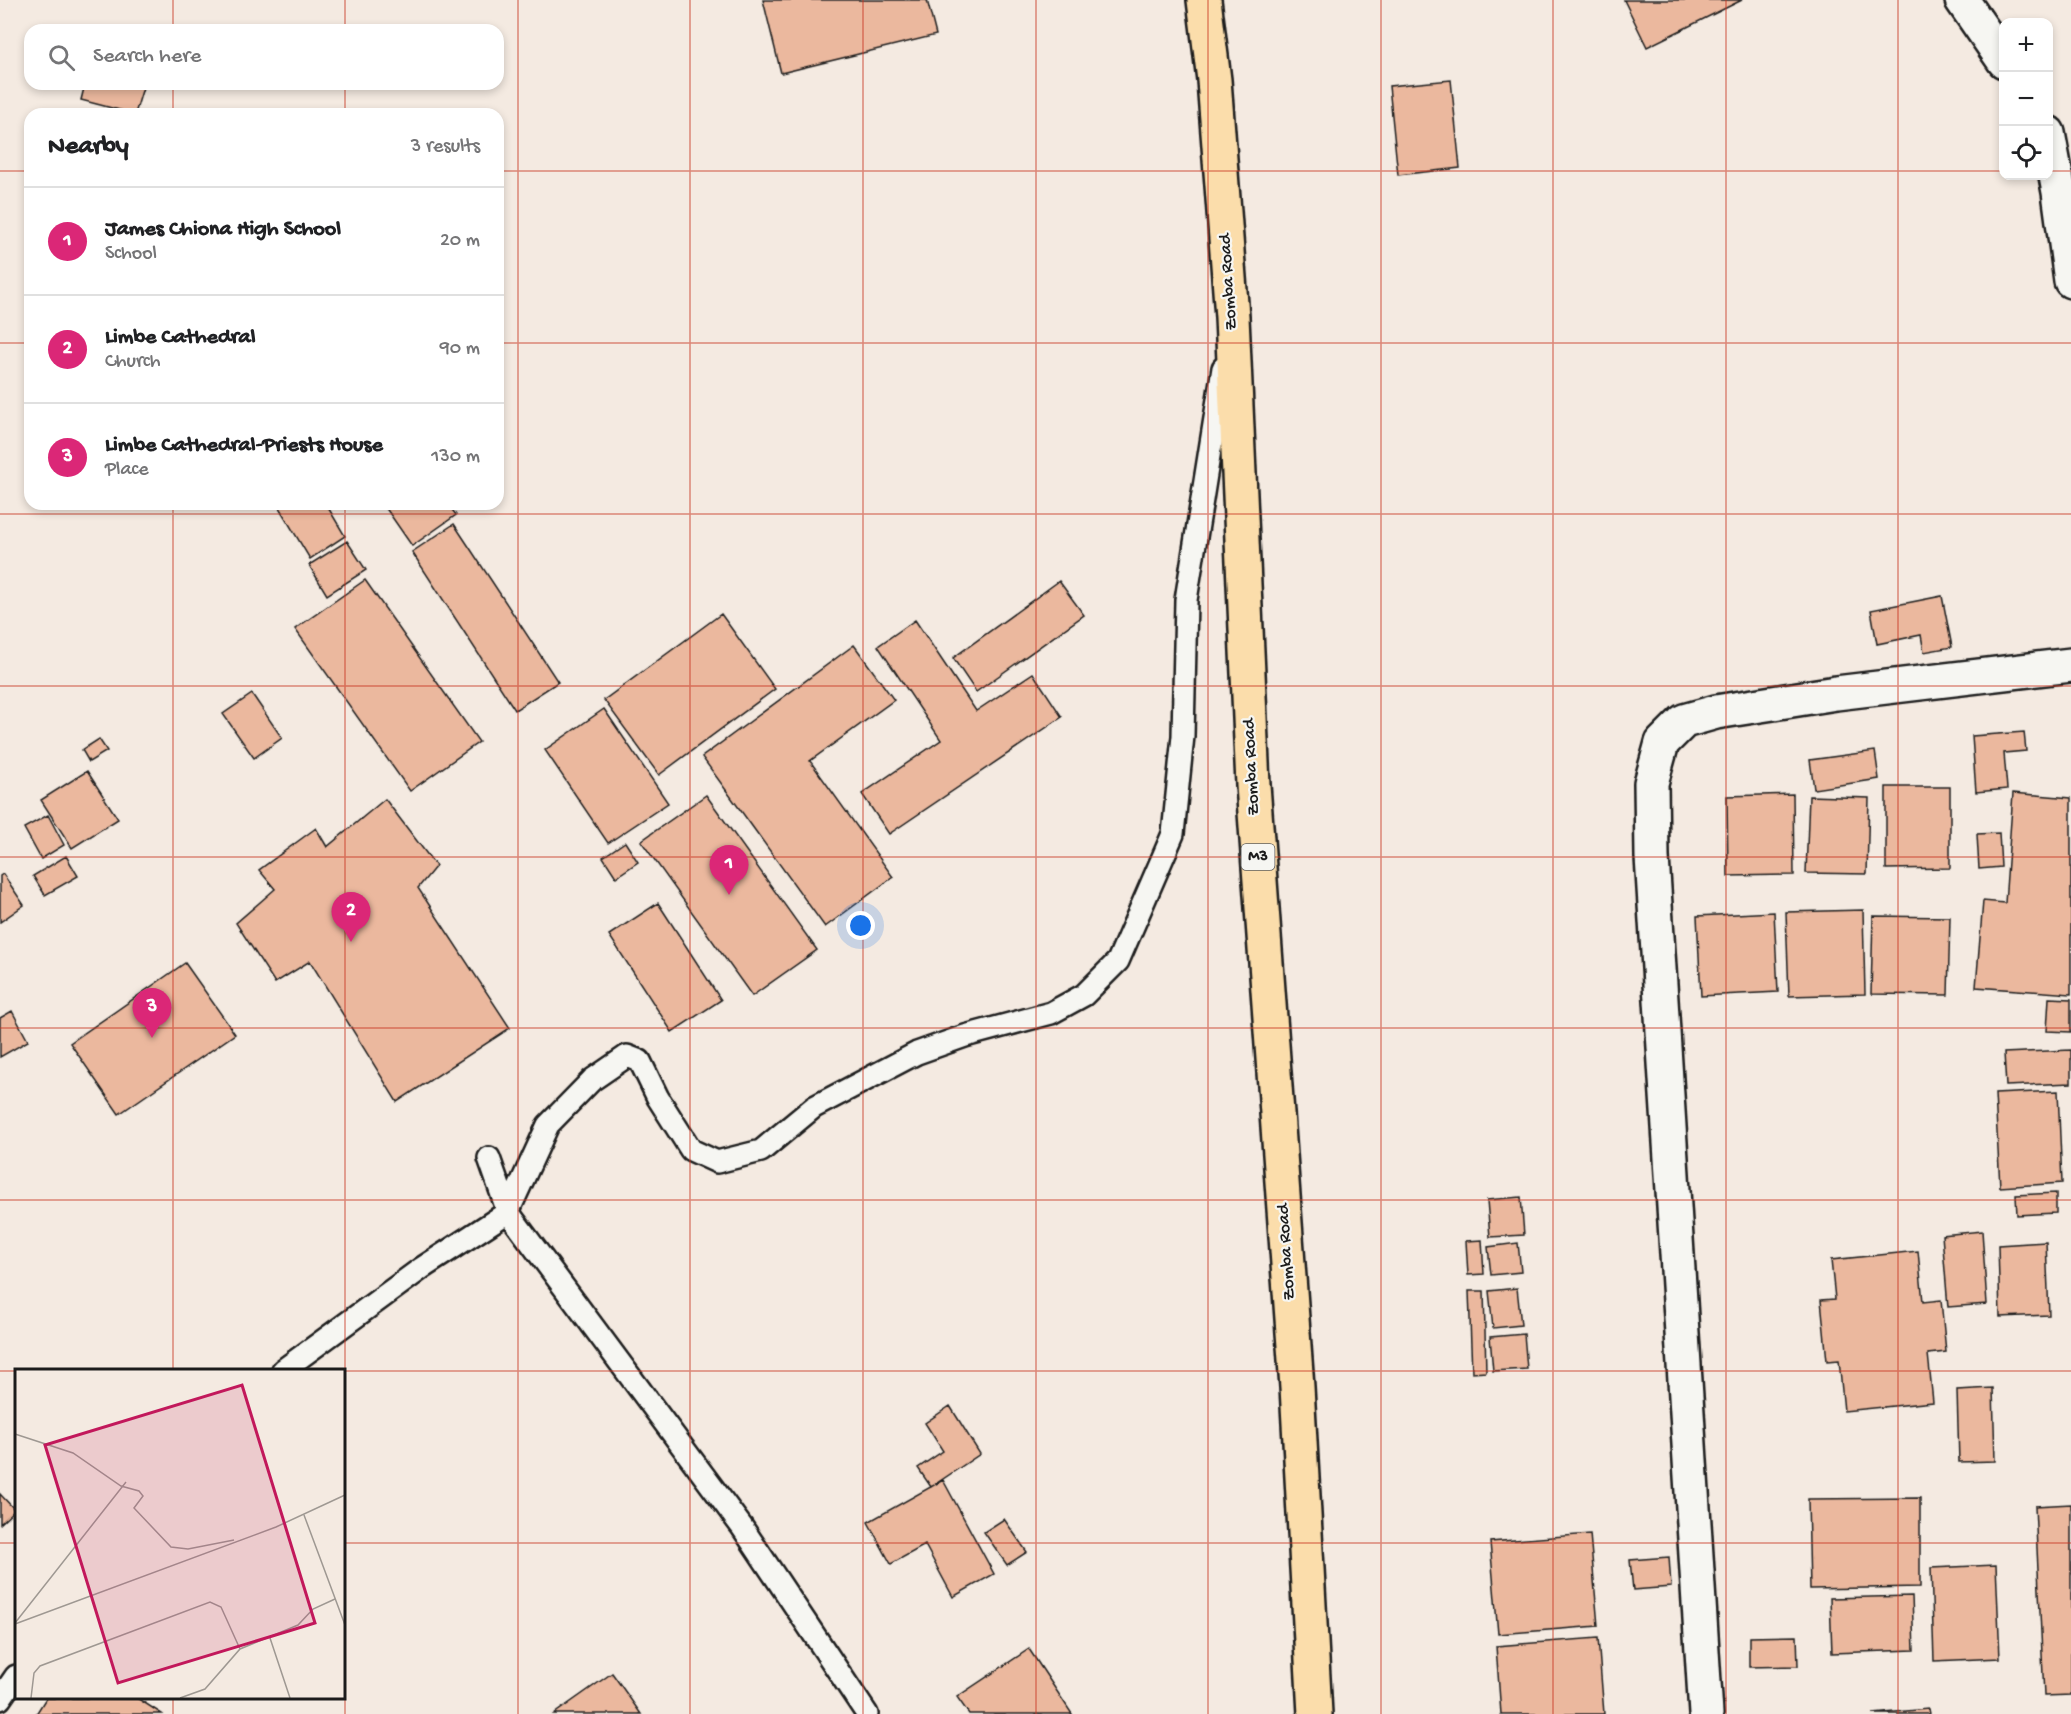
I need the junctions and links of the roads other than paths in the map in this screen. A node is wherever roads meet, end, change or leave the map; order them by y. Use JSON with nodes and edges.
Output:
{"nodes":[{"id":1,"x":1204,"y":0,"type":"edge"},
{"id":2,"x":1962,"y":0,"type":"edge"},
{"id":3,"x":1999,"y":54,"type":"edge"},
{"id":4,"x":2053,"y":154,"type":"edge"},
{"id":5,"x":2071,"y":281,"type":"edge"},
{"id":6,"x":1232,"y":317,"type":"junction"},
{"id":7,"x":2071,"y":665,"type":"edge"},
{"id":8,"x":489,"y":1158,"type":"dead end"},
{"id":9,"x":508,"y":1212,"type":"junction"},
{"id":10,"x":286,"y":1369,"type":"edge"},
{"id":11,"x":15,"y":1677,"type":"edge"},
{"id":12,"x":0,"y":1699,"type":"edge"},
{"id":13,"x":867,"y":1714,"type":"edge"},
{"id":14,"x":1315,"y":1714,"type":"edge"},
{"id":15,"x":1706,"y":1714,"type":"edge"}],
"edges":[{"from":1,"to":6,"type":"highway","name":"Zomba Road","number":"M3"},
{"from":2,"to":3,"type":"street"},
{"from":4,"to":5,"type":"street"},
{"from":6,"to":9,"type":"lane"},
{"from":6,"to":14,"type":"highway","name":"Zomba Road","number":"M3"},
{"from":7,"to":15,"type":"street"},
{"from":8,"to":9,"type":"lane"},
{"from":9,"to":10,"type":"lane"},
{"from":9,"to":13,"type":"lane"},
{"from":11,"to":12,"type":"lane"}]}
